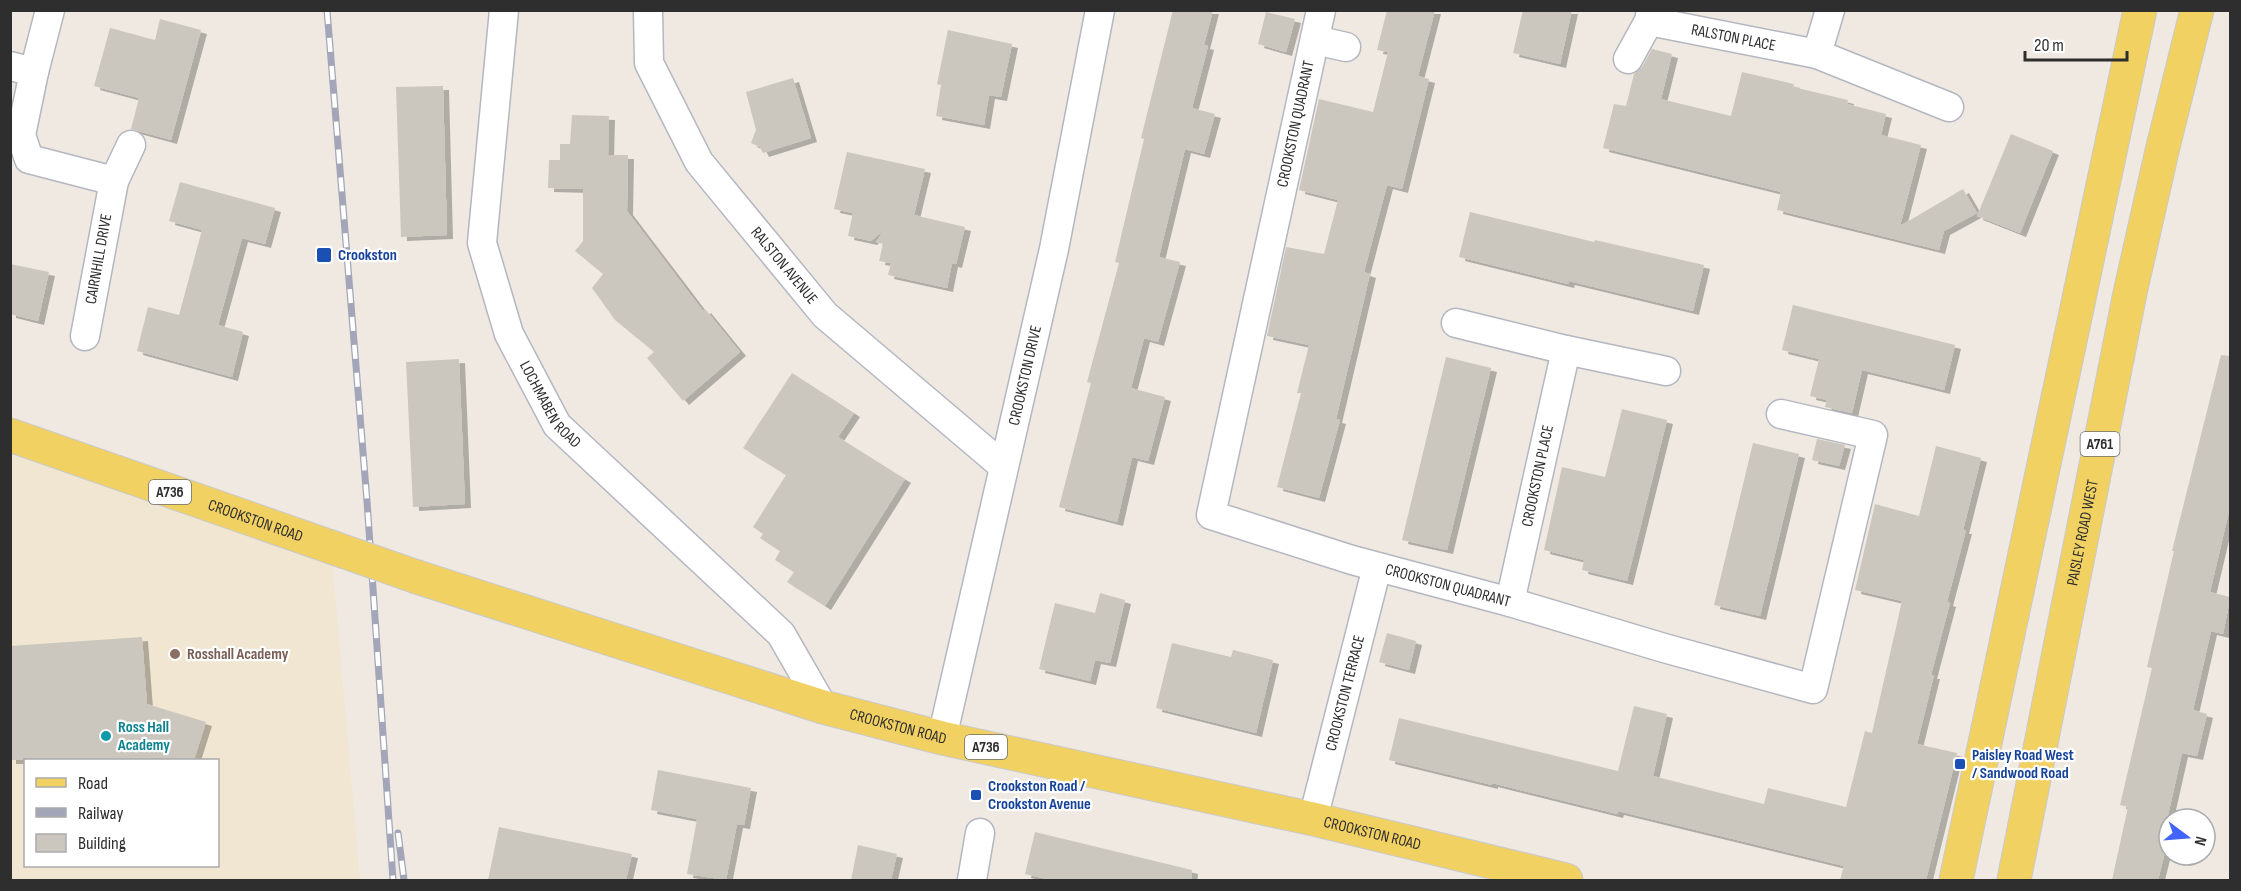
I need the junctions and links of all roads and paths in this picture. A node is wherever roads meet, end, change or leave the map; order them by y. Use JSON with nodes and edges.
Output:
{"nodes":[{"id":1,"x":50,"y":10,"type":"edge"},
{"id":2,"x":504,"y":10,"type":"edge"},
{"id":3,"x":648,"y":10,"type":"edge"},
{"id":4,"x":1100,"y":10,"type":"edge"},
{"id":5,"x":1321,"y":10,"type":"edge"},
{"id":6,"x":1830,"y":10,"type":"edge"},
{"id":7,"x":2140,"y":10,"type":"edge"},
{"id":8,"x":2197,"y":10,"type":"edge"},
{"id":9,"x":1650,"y":16,"type":"edge"},
{"id":10,"x":1315,"y":40,"type":"junction"},
{"id":11,"x":1346,"y":46,"type":"dead end"},
{"id":12,"x":1817,"y":54,"type":"junction"},
{"id":13,"x":1628,"y":59,"type":"dead end"},
{"id":14,"x":22,"y":69,"type":"edge"},
{"id":15,"x":1949,"y":107,"type":"dead end"},
{"id":16,"x":2119,"y":110,"type":"junction"},
{"id":17,"x":2170,"y":120,"type":"junction"},
{"id":18,"x":131,"y":145,"type":"dead end"},
{"id":19,"x":114,"y":181,"type":"junction"},
{"id":20,"x":1456,"y":323,"type":"dead end"},
{"id":21,"x":85,"y":336,"type":"dead end"},
{"id":22,"x":1566,"y":350,"type":"junction"},
{"id":23,"x":1666,"y":371,"type":"dead end"},
{"id":24,"x":1781,"y":414,"type":"dead end"},
{"id":25,"x":10,"y":435,"type":"edge"},
{"id":26,"x":1003,"y":466,"type":"junction"},
{"id":27,"x":1377,"y":567,"type":"junction"},
{"id":28,"x":1510,"y":602,"type":"junction"},
{"id":29,"x":823,"y":706,"type":"junction"},
{"id":30,"x":942,"y":738,"type":"junction"},
{"id":31,"x":1313,"y":819,"type":"junction"},
{"id":32,"x":980,"y":833,"type":"dead end"},
{"id":33,"x":972,"y":880,"type":"edge"},
{"id":34,"x":1566,"y":880,"type":"edge"},
{"id":35,"x":1956,"y":880,"type":"edge"},
{"id":36,"x":2014,"y":880,"type":"edge"}],
"edges":[{"from":1,"to":14,"type":"street"},
{"from":2,"to":29,"type":"street","name":"LOCHMABEN ROAD"},
{"from":3,"to":26,"type":"street","name":"RALSTON AVENUE"},
{"from":4,"to":26,"type":"street","name":"CROOKSTON DRIVE"},
{"from":5,"to":10,"type":"street","name":"CROOKSTON QUADRANT"},
{"from":6,"to":12,"type":"street"},
{"from":7,"to":16,"type":"main road"},
{"from":8,"to":17,"type":"main road","name":"PAISLEY ROAD WEST","number":"A761"},
{"from":9,"to":12,"type":"street","name":"RALSTON PLACE"},
{"from":9,"to":13,"type":"street","name":"RALSTON PLACE"},
{"from":10,"to":11,"type":"street","name":"CROOKSTON QUADRANT"},
{"from":10,"to":27,"type":"street","name":"CROOKSTON QUADRANT"},
{"from":12,"to":15,"type":"street","name":"RALSTON PLACE"},
{"from":14,"to":19,"type":"street"},
{"from":16,"to":17,"type":"main road"},
{"from":16,"to":35,"type":"main road"},
{"from":17,"to":36,"type":"main road","name":"PAISLEY ROAD WEST","number":"A761"},
{"from":18,"to":19,"type":"street","name":"CAIRNHILL DRIVE"},
{"from":19,"to":21,"type":"street","name":"CAIRNHILL DRIVE"},
{"from":20,"to":22,"type":"street"},
{"from":22,"to":23,"type":"street"},
{"from":22,"to":28,"type":"street","name":"CROOKSTON PLACE"},
{"from":24,"to":28,"type":"street","name":"CROOKSTON QUADRANT"},
{"from":25,"to":29,"type":"main road","name":"CROOKSTON ROAD","number":"A736","bridge":true},
{"from":26,"to":30,"type":"street","name":"CROOKSTON DRIVE"},
{"from":27,"to":28,"type":"street","name":"CROOKSTON QUADRANT"},
{"from":27,"to":31,"type":"street","name":"CROOKSTON TERRACE"},
{"from":29,"to":30,"type":"main road","name":"CROOKSTON ROAD","number":"A736"},
{"from":30,"to":31,"type":"main road","name":"CROOKSTON ROAD","number":"A736"},
{"from":31,"to":34,"type":"main road","name":"CROOKSTON ROAD","number":"A736"},
{"from":32,"to":33,"type":"street"}]}
